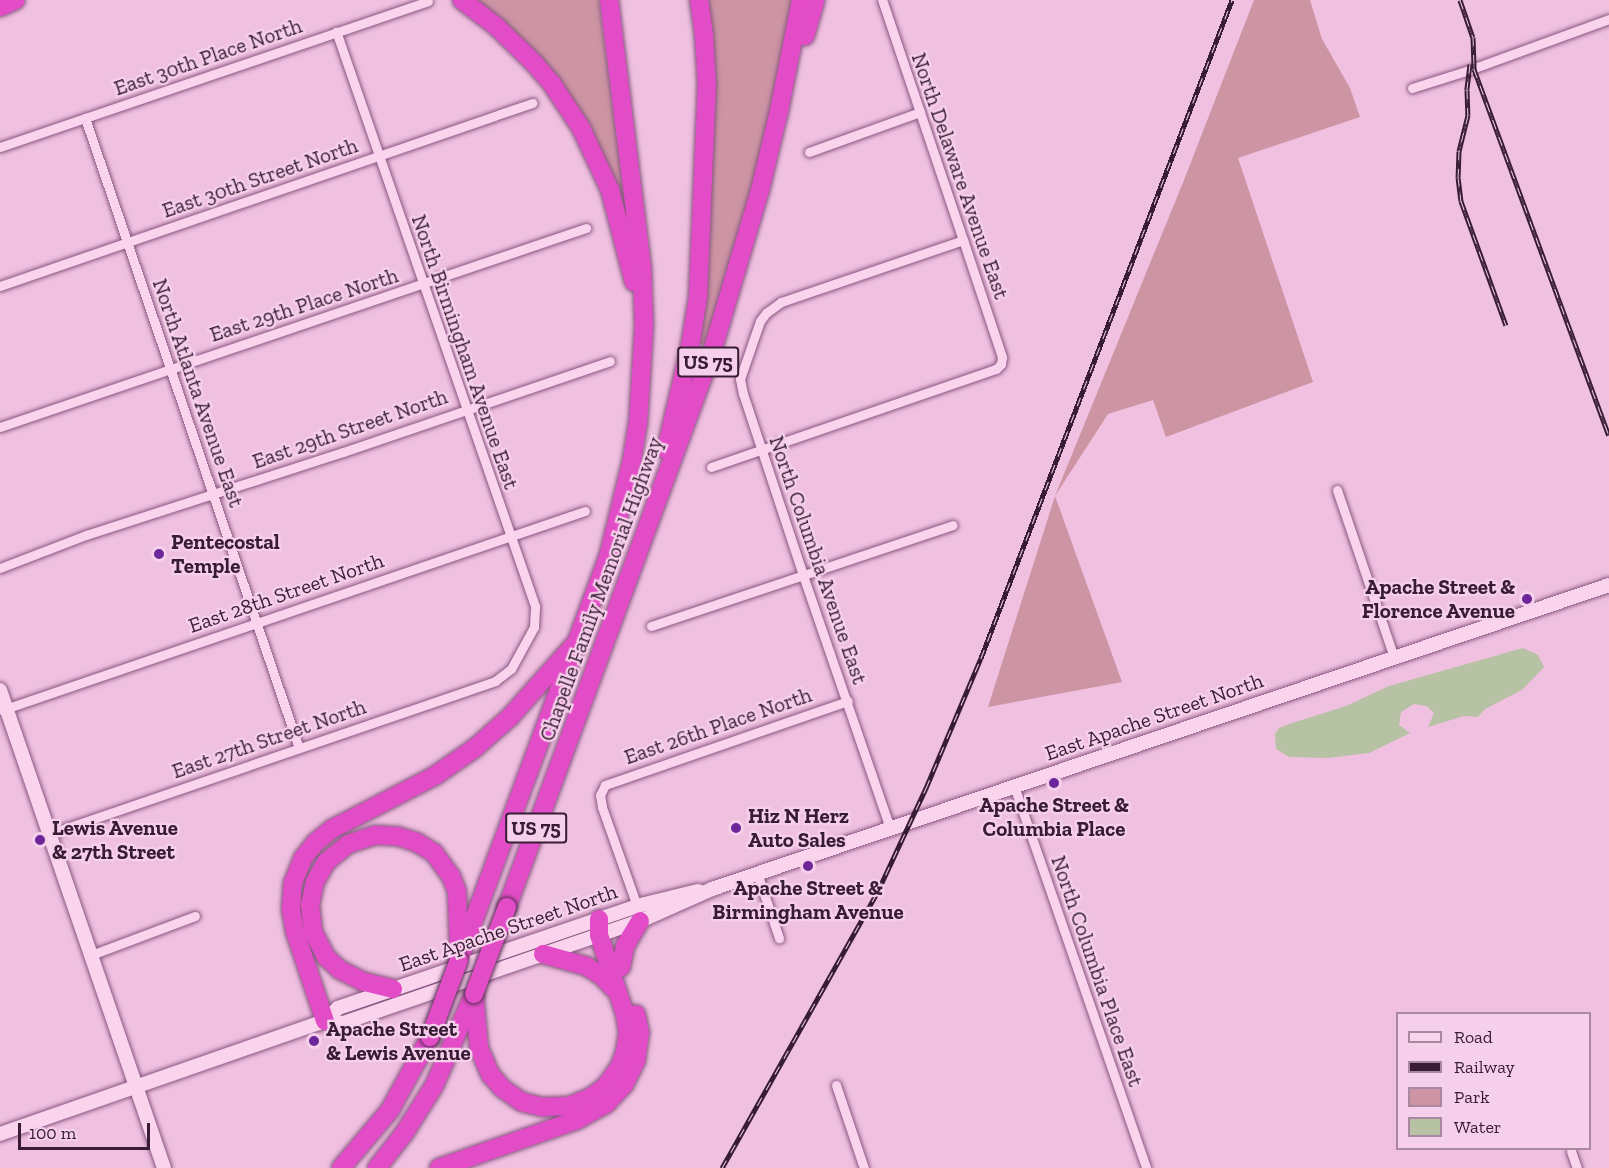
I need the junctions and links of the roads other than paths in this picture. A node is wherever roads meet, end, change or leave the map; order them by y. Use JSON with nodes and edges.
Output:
{"nodes":[{"id":1,"x":16,"y":0,"type":"edge"},
{"id":2,"x":462,"y":0,"type":"edge"},
{"id":3,"x":609,"y":0,"type":"edge"},
{"id":4,"x":616,"y":0,"type":"edge"},
{"id":5,"x":699,"y":0,"type":"edge"},
{"id":6,"x":801,"y":0,"type":"edge"},
{"id":7,"x":815,"y":0,"type":"edge"},
{"id":8,"x":882,"y":0,"type":"edge"},
{"id":9,"x":428,"y":1,"type":"edge"},
{"id":10,"x":0,"y":7,"type":"edge"},
{"id":11,"x":1609,"y":20,"type":"edge"},
{"id":12,"x":336,"y":31,"type":"junction"},
{"id":13,"x":617,"y":66,"type":"junction"},
{"id":14,"x":1412,"y":88,"type":"dead end"},
{"id":15,"x":532,"y":104,"type":"dead end"},
{"id":16,"x":920,"y":112,"type":"junction"},
{"id":17,"x":85,"y":118,"type":"junction"},
{"id":18,"x":0,"y":147,"type":"edge"},
{"id":19,"x":809,"y":152,"type":"dead end"},
{"id":20,"x":379,"y":157,"type":"junction"},
{"id":21,"x":760,"y":190,"type":"junction"},
{"id":22,"x":586,"y":228,"type":"dead end"},
{"id":23,"x":963,"y":240,"type":"junction"},
{"id":24,"x":128,"y":243,"type":"junction"},
{"id":25,"x":425,"y":283,"type":"junction"},
{"id":26,"x":0,"y":286,"type":"edge"},
{"id":27,"x":644,"y":325,"type":"junction"},
{"id":28,"x":610,"y":361,"type":"dead end"},
{"id":29,"x":170,"y":368,"type":"junction"},
{"id":30,"x":465,"y":409,"type":"junction"},
{"id":31,"x":0,"y":427,"type":"edge"},
{"id":32,"x":761,"y":449,"type":"junction"},
{"id":33,"x":711,"y":467,"type":"dead end"},
{"id":34,"x":1337,"y":490,"type":"dead end"},
{"id":35,"x":214,"y":494,"type":"junction"},
{"id":36,"x":585,"y":511,"type":"dead end"},
{"id":37,"x":953,"y":525,"type":"dead end"},
{"id":38,"x":646,"y":531,"type":"junction"},
{"id":39,"x":508,"y":536,"type":"junction"},
{"id":40,"x":0,"y":568,"type":"edge"},
{"id":41,"x":803,"y":575,"type":"junction"},
{"id":42,"x":1609,"y":585,"type":"edge"},
{"id":43,"x":257,"y":623,"type":"junction"},
{"id":44,"x":651,"y":626,"type":"dead end"},
{"id":45,"x":578,"y":640,"type":"junction"},
{"id":46,"x":1394,"y":657,"type":"junction"},
{"id":47,"x":501,"y":678,"type":"joint"},
{"id":48,"x":0,"y":690,"type":"edge"},
{"id":49,"x":848,"y":701,"type":"junction"},
{"id":50,"x":3,"y":709,"type":"edge"},
{"id":51,"x":299,"y":748,"type":"junction"},
{"id":52,"x":1014,"y":786,"type":"junction"},
{"id":53,"x":890,"y":828,"type":"junction"},
{"id":54,"x":49,"y":834,"type":"junction"},
{"id":55,"x":757,"y":873,"type":"junction"},
{"id":56,"x":638,"y":913,"type":"junction"},
{"id":57,"x":195,"y":916,"type":"dead end"},
{"id":58,"x":467,"y":921,"type":"junction"},
{"id":59,"x":602,"y":929,"type":"junction"},
{"id":60,"x":779,"y":938,"type":"dead end"},
{"id":61,"x":543,"y":954,"type":"junction"},
{"id":62,"x":92,"y":955,"type":"junction"},
{"id":63,"x":621,"y":967,"type":"junction"},
{"id":64,"x":393,"y":989,"type":"junction"},
{"id":65,"x":618,"y":993,"type":"junction"},
{"id":66,"x":325,"y":1021,"type":"junction"},
{"id":67,"x":469,"y":1025,"type":"junction"},
{"id":68,"x":836,"y":1085,"type":"dead end"},
{"id":69,"x":137,"y":1086,"type":"junction"},
{"id":70,"x":0,"y":1134,"type":"edge"},
{"id":71,"x":1571,"y":1151,"type":"dead end"},
{"id":72,"x":164,"y":1168,"type":"edge"},
{"id":73,"x":341,"y":1168,"type":"edge"},
{"id":74,"x":377,"y":1168,"type":"edge"},
{"id":75,"x":439,"y":1168,"type":"edge"},
{"id":76,"x":864,"y":1168,"type":"edge"},
{"id":77,"x":1146,"y":1168,"type":"edge"},
{"id":78,"x":1577,"y":1168,"type":"edge"}],
"edges":[{"from":1,"to":10,"type":"highway"},
{"from":2,"to":27,"type":"highway"},
{"from":3,"to":13,"type":"highway","name":"Chapelle Family Memorial Highway","number":"US 75"},
{"from":4,"to":13,"type":"highway"},
{"from":5,"to":38,"type":"highway"},
{"from":6,"to":21,"type":"highway","name":"Chapelle Family Memorial Highway","number":"US 75"},
{"from":7,"to":21,"type":"highway"},
{"from":8,"to":16,"type":"street","name":"North Delaware Avenue East"},
{"from":9,"to":12,"type":"street","name":"East 30th Place North"},
{"from":11,"to":14,"type":"street"},
{"from":12,"to":17,"type":"street","name":"East 30th Place North"},
{"from":12,"to":20,"type":"street","name":"North Birmingham Avenue East"},
{"from":13,"to":27,"type":"highway","name":"Chapelle Family Memorial Highway","number":"US 75"},
{"from":15,"to":20,"type":"street","name":"East 30th Street North"},
{"from":16,"to":19,"type":"street"},
{"from":16,"to":23,"type":"street","name":"North Delaware Avenue East"},
{"from":17,"to":18,"type":"street","name":"East 30th Place North"},
{"from":17,"to":24,"type":"street","name":"North Atlanta Avenue East"},
{"from":20,"to":24,"type":"street","name":"East 30th Street North"},
{"from":20,"to":25,"type":"street","name":"North Birmingham Avenue East"},
{"from":21,"to":38,"type":"highway","name":"Chapelle Family Memorial Highway","number":"US 75"},
{"from":22,"to":25,"type":"street","name":"East 29th Place North"},
{"from":23,"to":32,"type":"street","name":"North Columbia Avenue East"},
{"from":23,"to":32,"type":"street","name":"North Delaware Avenue East"},
{"from":24,"to":26,"type":"street","name":"East 30th Street North"},
{"from":24,"to":29,"type":"street","name":"North Atlanta Avenue East"},
{"from":25,"to":29,"type":"street","name":"East 29th Place North"},
{"from":25,"to":30,"type":"street","name":"North Birmingham Avenue East"},
{"from":27,"to":45,"type":"highway","name":"Chapelle Family Memorial Highway","number":"US 75"},
{"from":28,"to":30,"type":"street","name":"East 29th Street North"},
{"from":29,"to":31,"type":"street","name":"East 29th Place North"},
{"from":29,"to":35,"type":"street","name":"North Atlanta Avenue East"},
{"from":30,"to":35,"type":"street","name":"East 29th Street North"},
{"from":30,"to":39,"type":"street","name":"North Birmingham Avenue East"},
{"from":32,"to":33,"type":"street"},
{"from":32,"to":41,"type":"street","name":"North Columbia Avenue East"},
{"from":34,"to":46,"type":"street"},
{"from":35,"to":40,"type":"street","name":"East 29th Street North"},
{"from":35,"to":43,"type":"street","name":"North Atlanta Avenue East"},
{"from":36,"to":39,"type":"street","name":"East 28th Street North"},
{"from":37,"to":41,"type":"street"},
{"from":38,"to":67,"type":"highway","name":"Chapelle Family Memorial Highway","number":"US 75","bridge":true},
{"from":39,"to":43,"type":"street","name":"East 28th Street North"},
{"from":39,"to":47,"type":"street","name":"North Birmingham Avenue East"},
{"from":41,"to":44,"type":"street"},
{"from":41,"to":49,"type":"street","name":"North Columbia Avenue East"},
{"from":42,"to":46,"type":"main road","name":"East Apache Street North"},
{"from":43,"to":50,"type":"street","name":"East 28th Street North"},
{"from":43,"to":51,"type":"street","name":"North Atlanta Avenue East"},
{"from":45,"to":58,"type":"highway","name":"Chapelle Family Memorial Highway","number":"US 75"},
{"from":45,"to":66,"type":"highway"},
{"from":46,"to":52,"type":"main road","name":"East Apache Street North"},
{"from":47,"to":51,"type":"street","name":"East 27th Street North"},
{"from":48,"to":50,"type":"main road"},
{"from":49,"to":53,"type":"street","name":"North Columbia Avenue East"},
{"from":49,"to":56,"type":"street","name":"East 26th Place North"},
{"from":50,"to":54,"type":"main road"},
{"from":51,"to":54,"type":"street","name":"East 27th Street North"},
{"from":52,"to":53,"type":"main road","name":"East Apache Street North"},
{"from":52,"to":77,"type":"street","name":"North Columbia Place East"},
{"from":53,"to":55,"type":"main road","name":"East Apache Street North"},
{"from":54,"to":62,"type":"main road"},
{"from":55,"to":56,"type":"main road","name":"East Apache Street North"},
{"from":55,"to":60,"type":"street"},
{"from":56,"to":59,"type":"main road","name":"East Apache Street North"},
{"from":56,"to":63,"type":"highway"},
{"from":57,"to":62,"type":"street"},
{"from":58,"to":64,"type":"highway"},
{"from":58,"to":73,"type":"highway","name":"Chapelle Family Memorial Highway","number":"US 75","bridge":true},
{"from":59,"to":61,"type":"main road","name":"East Apache Street North"},
{"from":59,"to":63,"type":"highway"},
{"from":59,"to":64,"type":"main road","name":"East Apache Street North"},
{"from":59,"to":65,"type":"highway"},
{"from":61,"to":65,"type":"highway"},
{"from":61,"to":66,"type":"main road","name":"East Apache Street North"},
{"from":62,"to":69,"type":"main road"},
{"from":63,"to":75,"type":"highway"},
{"from":64,"to":66,"type":"main road","name":"East Apache Street North"},
{"from":65,"to":67,"type":"highway"},
{"from":66,"to":69,"type":"main road","name":"East Apache Street North"},
{"from":67,"to":74,"type":"highway","name":"Chapelle Family Memorial Highway","number":"US 75"},
{"from":68,"to":76,"type":"street"},
{"from":69,"to":70,"type":"main road","name":"East Apache Street North"},
{"from":69,"to":72,"type":"main road"},
{"from":71,"to":78,"type":"street"}]}
